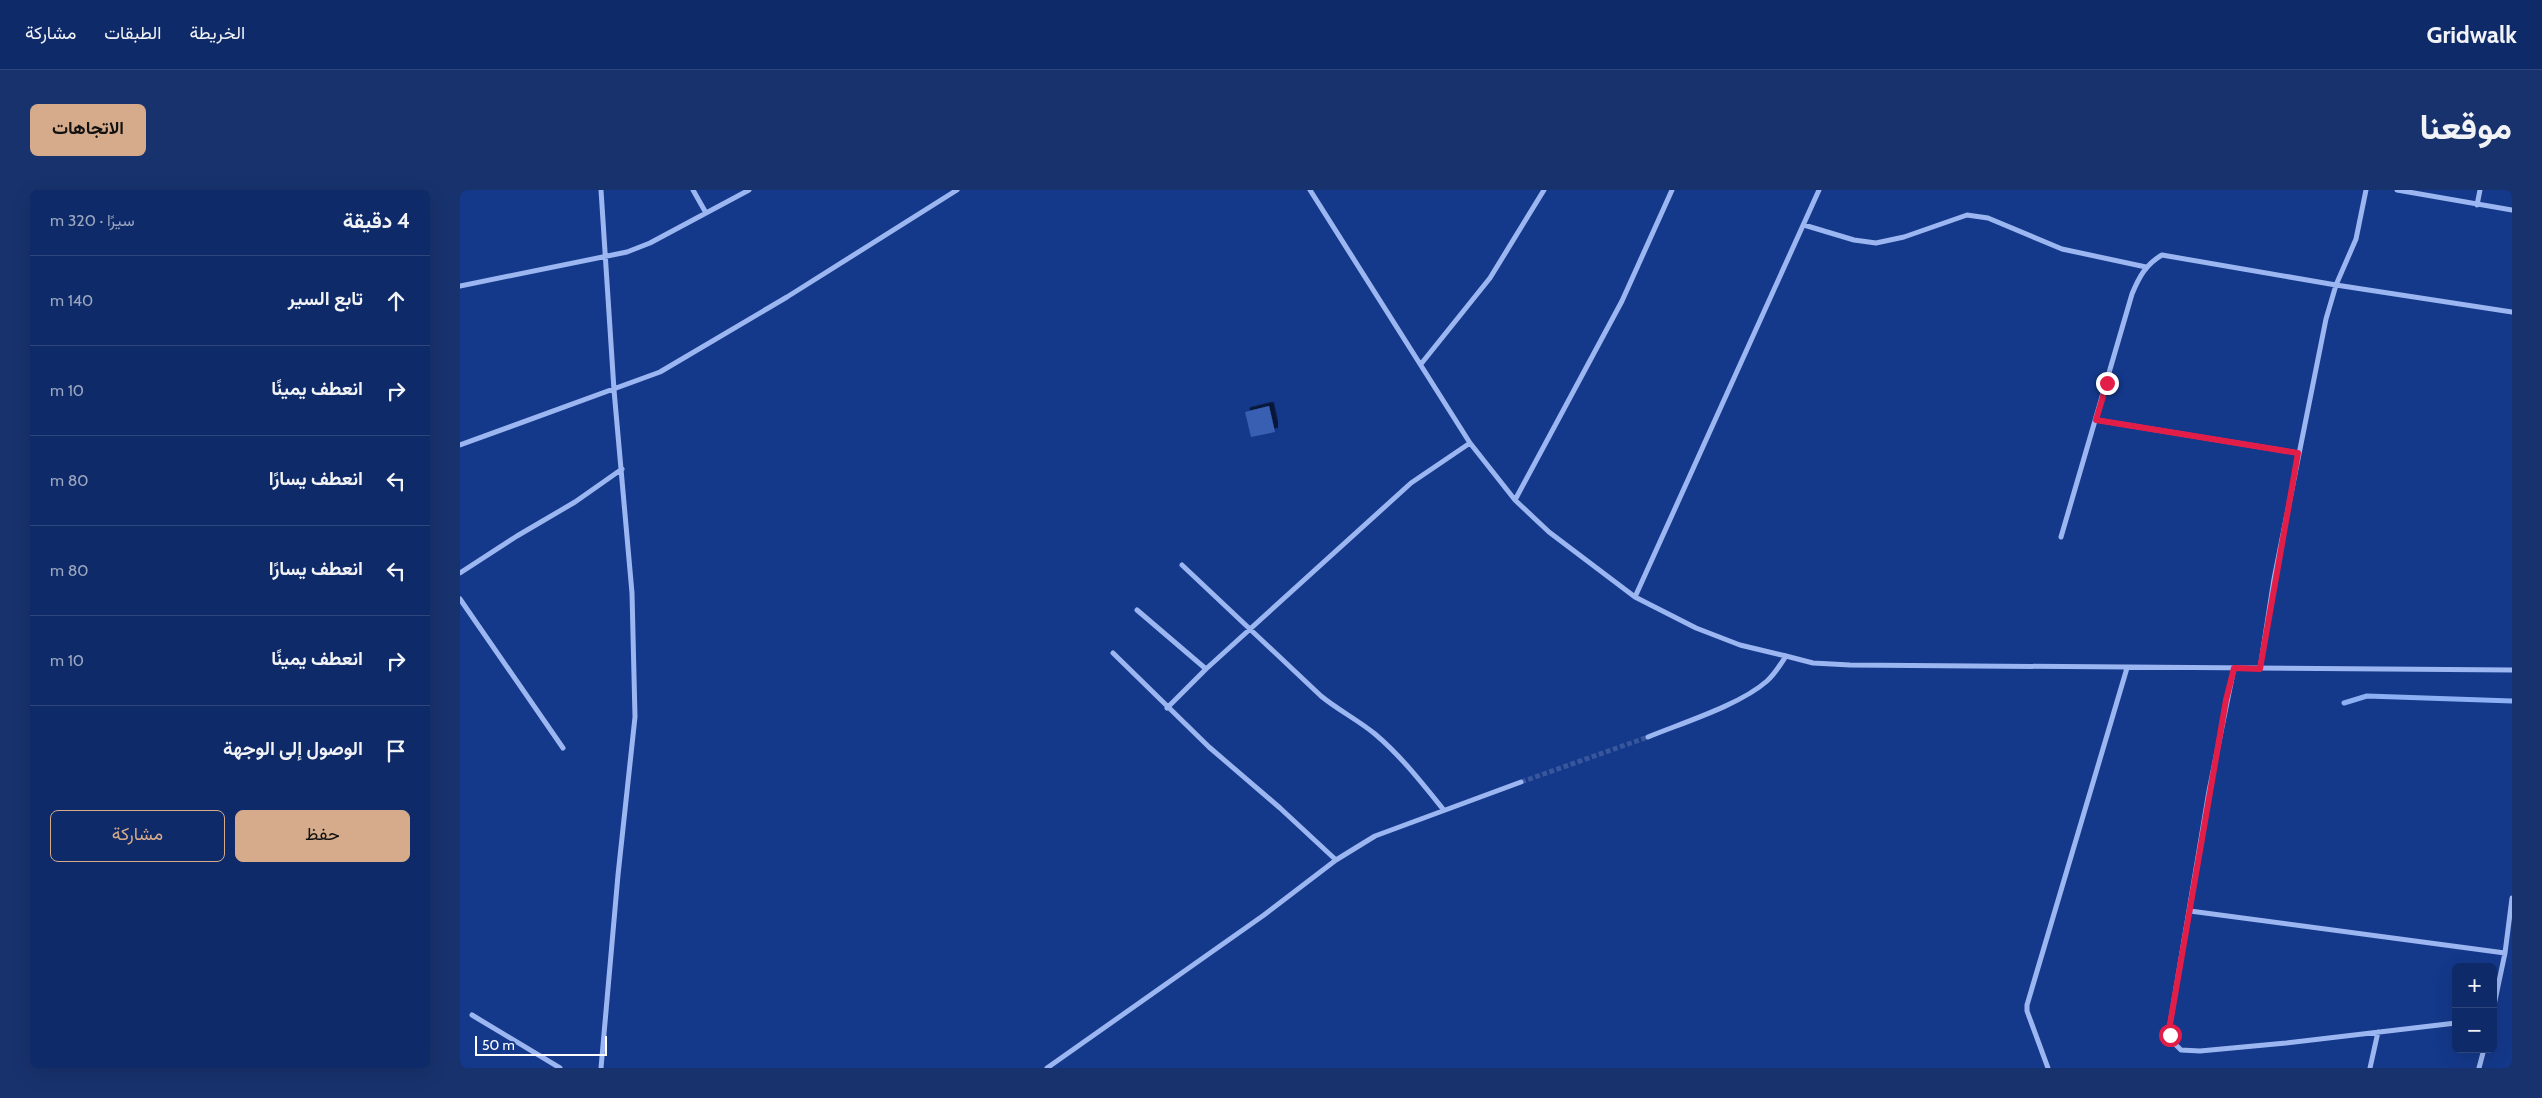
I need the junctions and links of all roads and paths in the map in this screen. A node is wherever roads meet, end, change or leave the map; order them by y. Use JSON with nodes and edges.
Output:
{"nodes":[{"id":1,"x":601,"y":190,"type":"edge"},
{"id":2,"x":693,"y":190,"type":"edge"},
{"id":3,"x":749,"y":190,"type":"edge"},
{"id":4,"x":957,"y":190,"type":"edge"},
{"id":5,"x":1310,"y":190,"type":"edge"},
{"id":6,"x":1544,"y":190,"type":"edge"},
{"id":7,"x":1672,"y":190,"type":"edge"},
{"id":8,"x":1819,"y":190,"type":"edge"},
{"id":9,"x":2366,"y":190,"type":"edge"},
{"id":10,"x":2397,"y":190,"type":"edge"},
{"id":11,"x":2480,"y":190,"type":"edge"},
{"id":12,"x":2477,"y":205,"type":"junction"},
{"id":13,"x":2512,"y":210,"type":"edge"},
{"id":14,"x":706,"y":213,"type":"junction"},
{"id":15,"x":1804,"y":225,"type":"junction"},
{"id":16,"x":604,"y":255,"type":"junction"},
{"id":17,"x":2146,"y":267,"type":"junction"},
{"id":18,"x":2336,"y":285,"type":"junction"},
{"id":19,"x":460,"y":286,"type":"edge"},
{"id":20,"x":2512,"y":312,"type":"edge"},
{"id":21,"x":1421,"y":364,"type":"junction"},
{"id":22,"x":614,"y":390,"type":"junction"},
{"id":23,"x":2096,"y":420,"type":"junction"},
{"id":24,"x":1470,"y":443,"type":"junction"},
{"id":25,"x":460,"y":445,"type":"edge"},
{"id":26,"x":2298,"y":453,"type":"junction"},
{"id":27,"x":622,"y":469,"type":"junction"},
{"id":28,"x":1515,"y":500,"type":"junction"},
{"id":29,"x":2061,"y":537,"type":"dead end"},
{"id":30,"x":1182,"y":565,"type":"dead end"},
{"id":31,"x":460,"y":573,"type":"edge"},
{"id":32,"x":1635,"y":597,"type":"junction"},
{"id":33,"x":460,"y":599,"type":"edge"},
{"id":34,"x":1137,"y":610,"type":"dead end"},
{"id":35,"x":1250,"y":628,"type":"junction"},
{"id":36,"x":1113,"y":653,"type":"dead end"},
{"id":37,"x":1786,"y":656,"type":"junction"},
{"id":38,"x":2127,"y":668,"type":"junction"},
{"id":39,"x":2234,"y":668,"type":"junction"},
{"id":40,"x":1206,"y":669,"type":"junction"},
{"id":41,"x":2260,"y":669,"type":"junction"},
{"id":42,"x":2512,"y":670,"type":"edge"},
{"id":43,"x":1167,"y":708,"type":"junction"},
{"id":44,"x":1648,"y":737,"type":"tunnel mouth"},
{"id":45,"x":562,"y":748,"type":"dead end"},
{"id":46,"x":1521,"y":782,"type":"tunnel mouth"},
{"id":47,"x":1443,"y":809,"type":"junction"},
{"id":48,"x":1336,"y":860,"type":"junction"},
{"id":49,"x":2512,"y":898,"type":"edge"},
{"id":50,"x":2190,"y":911,"type":"junction"},
{"id":51,"x":2505,"y":953,"type":"junction"},
{"id":52,"x":2493,"y":1008,"type":"edge"},
{"id":53,"x":472,"y":1015,"type":"dead end"},
{"id":54,"x":2452,"y":1023,"type":"edge"},
{"id":55,"x":2378,"y":1032,"type":"junction"},
{"id":56,"x":2483,"y":1053,"type":"edge"},
{"id":57,"x":560,"y":1068,"type":"edge"},
{"id":58,"x":600,"y":1068,"type":"edge"},
{"id":59,"x":1047,"y":1068,"type":"edge"},
{"id":60,"x":2048,"y":1068,"type":"edge"},
{"id":61,"x":2370,"y":1068,"type":"edge"},
{"id":62,"x":2479,"y":1068,"type":"edge"}],
"edges":[{"from":1,"to":16,"type":"street"},
{"from":2,"to":14,"type":"street"},
{"from":3,"to":14,"type":"street"},
{"from":4,"to":22,"type":"street"},
{"from":5,"to":21,"type":"street"},
{"from":6,"to":21,"type":"street"},
{"from":7,"to":28,"type":"street"},
{"from":8,"to":15,"type":"street"},
{"from":9,"to":18,"type":"street"},
{"from":10,"to":12,"type":"street"},
{"from":11,"to":12,"type":"street"},
{"from":12,"to":13,"type":"street"},
{"from":14,"to":16,"type":"street"},
{"from":15,"to":17,"type":"street"},
{"from":15,"to":32,"type":"street"},
{"from":16,"to":19,"type":"street"},
{"from":16,"to":22,"type":"street"},
{"from":17,"to":18,"type":"street"},
{"from":17,"to":23,"type":"street"},
{"from":18,"to":20,"type":"street"},
{"from":18,"to":26,"type":"street"},
{"from":21,"to":24,"type":"street"},
{"from":22,"to":25,"type":"street"},
{"from":22,"to":27,"type":"street"},
{"from":23,"to":26,"type":"street"},
{"from":23,"to":29,"type":"street"},
{"from":24,"to":28,"type":"street"},
{"from":24,"to":35,"type":"street"},
{"from":26,"to":41,"type":"street"},
{"from":27,"to":31,"type":"street"},
{"from":27,"to":58,"type":"street"},
{"from":28,"to":32,"type":"street"},
{"from":30,"to":35,"type":"street"},
{"from":32,"to":37,"type":"street"},
{"from":33,"to":45,"type":"street"},
{"from":34,"to":40,"type":"street"},
{"from":35,"to":40,"type":"street"},
{"from":35,"to":47,"type":"street"},
{"from":36,"to":43,"type":"street"},
{"from":37,"to":38,"type":"street"},
{"from":37,"to":44,"type":"street"},
{"from":38,"to":39,"type":"street"},
{"from":38,"to":60,"type":"street"},
{"from":39,"to":41,"type":"street"},
{"from":39,"to":50,"type":"street"},
{"from":40,"to":43,"type":"street"},
{"from":41,"to":42,"type":"street"},
{"from":43,"to":48,"type":"street"},
{"from":46,"to":47,"type":"street"},
{"from":47,"to":48,"type":"street"},
{"from":48,"to":59,"type":"street"},
{"from":49,"to":51,"type":"street"},
{"from":50,"to":51,"type":"street"},
{"from":50,"to":55,"type":"street"},
{"from":51,"to":52,"type":"street"},
{"from":53,"to":57,"type":"street"},
{"from":54,"to":55,"type":"street"},
{"from":55,"to":61,"type":"street"},
{"from":56,"to":62,"type":"street"}]}
